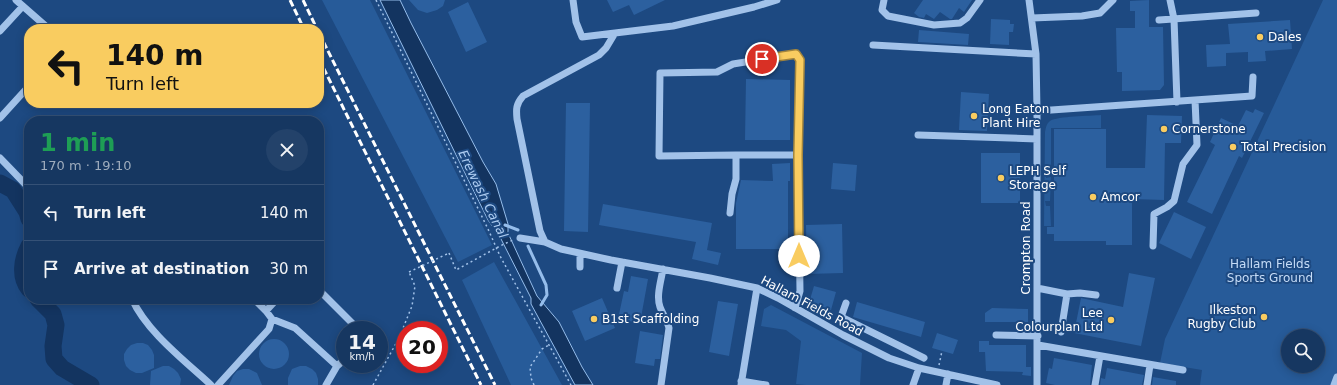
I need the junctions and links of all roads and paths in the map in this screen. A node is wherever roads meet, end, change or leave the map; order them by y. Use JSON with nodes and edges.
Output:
{"nodes":[{"id":1,"x":16,"y":0,"type":"edge"},
{"id":2,"x":376,"y":0,"type":"edge"},
{"id":3,"x":572,"y":0,"type":"edge"},
{"id":4,"x":777,"y":0,"type":"edge"},
{"id":5,"x":884,"y":0,"type":"edge"},
{"id":6,"x":980,"y":0,"type":"edge"},
{"id":7,"x":1029,"y":0,"type":"edge"},
{"id":8,"x":1113,"y":0,"type":"edge"},
{"id":9,"x":1170,"y":0,"type":"edge"},
{"id":10,"x":23,"y":6,"type":"junction"},
{"id":11,"x":1256,"y":14,"type":"dead end"},
{"id":12,"x":1032,"y":18,"type":"junction"},
{"id":13,"x":1174,"y":19,"type":"junction"},
{"id":14,"x":1159,"y":20,"type":"dead end"},
{"id":15,"x":43,"y":24,"type":"edge"},
{"id":16,"x":0,"y":31,"type":"edge"},
{"id":17,"x":615,"y":33,"type":"junction"},
{"id":18,"x":873,"y":45,"type":"dead end"},
{"id":19,"x":1036,"y":54,"type":"junction"},
{"id":20,"x":1253,"y":76,"type":"dead end"},
{"id":21,"x":24,"y":92,"type":"edge"},
{"id":22,"x":1195,"y":100,"type":"junction"},
{"id":23,"x":1177,"y":102,"type":"junction"},
{"id":24,"x":1037,"y":111,"type":"junction"},
{"id":25,"x":0,"y":118,"type":"edge"},
{"id":26,"x":918,"y":135,"type":"dead end"},
{"id":27,"x":1037,"y":139,"type":"junction"},
{"id":28,"x":736,"y":155,"type":"junction"},
{"id":29,"x":798,"y":155,"type":"junction"},
{"id":30,"x":0,"y":158,"type":"edge"},
{"id":31,"x":24,"y":183,"type":"edge"},
{"id":32,"x":730,"y":213,"type":"dead end"},
{"id":33,"x":518,"y":239,"type":"joint"},
{"id":34,"x":545,"y":242,"type":"junction"},
{"id":35,"x":1153,"y":246,"type":"dead end"},
{"id":36,"x":497,"y":247,"type":"junction"},
{"id":37,"x":580,"y":254,"type":"junction"},
{"id":38,"x":622,"y":262,"type":"junction"},
{"id":39,"x":580,"y":267,"type":"dead end"},
{"id":40,"x":662,"y":269,"type":"junction"},
{"id":41,"x":616,"y":288,"type":"dead end"},
{"id":42,"x":757,"y":288,"type":"junction"},
{"id":43,"x":1038,"y":288,"type":"junction"},
{"id":44,"x":1066,"y":294,"type":"junction"},
{"id":45,"x":324,"y":295,"type":"edge"},
{"id":46,"x":1096,"y":295,"type":"dead end"},
{"id":47,"x":846,"y":303,"type":"dead end"},
{"id":48,"x":134,"y":304,"type":"edge"},
{"id":49,"x":259,"y":304,"type":"edge"},
{"id":50,"x":272,"y":304,"type":"edge"},
{"id":51,"x":795,"y":308,"type":"junction"},
{"id":52,"x":266,"y":311,"type":"junction"},
{"id":53,"x":272,"y":319,"type":"junction"},
{"id":54,"x":350,"y":321,"type":"edge"},
{"id":55,"x":1061,"y":332,"type":"dead end"},
{"id":56,"x":996,"y":335,"type":"dead end"},
{"id":57,"x":1038,"y":336,"type":"junction"},
{"id":58,"x":549,"y":345,"type":"junction"},
{"id":59,"x":1038,"y":345,"type":"junction"},
{"id":60,"x":942,"y":351,"type":"dead end"},
{"id":61,"x":1100,"y":356,"type":"junction"},
{"id":62,"x":924,"y":358,"type":"dead end"},
{"id":63,"x":336,"y":365,"type":"edge"},
{"id":64,"x":1150,"y":365,"type":"junction"},
{"id":65,"x":336,"y":368,"type":"edge"},
{"id":66,"x":920,"y":368,"type":"junction"},
{"id":67,"x":1183,"y":370,"type":"dead end"},
{"id":68,"x":937,"y":372,"type":"junction"},
{"id":69,"x":948,"y":374,"type":"junction"},
{"id":70,"x":1337,"y":378,"type":"edge"},
{"id":71,"x":741,"y":383,"type":"edge"},
{"id":72,"x":211,"y":385,"type":"edge"},
{"id":73,"x":218,"y":385,"type":"edge"},
{"id":74,"x":326,"y":385,"type":"edge"},
{"id":75,"x":373,"y":385,"type":"edge"},
{"id":76,"x":534,"y":385,"type":"edge"},
{"id":77,"x":571,"y":385,"type":"edge"},
{"id":78,"x":661,"y":385,"type":"edge"},
{"id":79,"x":766,"y":385,"type":"edge"},
{"id":80,"x":913,"y":385,"type":"edge"},
{"id":81,"x":946,"y":385,"type":"edge"},
{"id":82,"x":997,"y":385,"type":"edge"},
{"id":83,"x":1037,"y":385,"type":"edge"},
{"id":84,"x":1095,"y":385,"type":"edge"},
{"id":85,"x":1147,"y":385,"type":"edge"},
{"id":86,"x":1334,"y":385,"type":"edge"}],
"edges":[{"from":1,"to":10,"type":"street"},
{"from":2,"to":36,"type":"path"},
{"from":3,"to":17,"type":"street"},
{"from":4,"to":17,"type":"street"},
{"from":5,"to":6,"type":"street"},
{"from":7,"to":12,"type":"street","name":"Crompton Road"},
{"from":8,"to":12,"type":"street"},
{"from":9,"to":13,"type":"street"},
{"from":10,"to":15,"type":"street"},
{"from":10,"to":16,"type":"street"},
{"from":11,"to":13,"type":"street"},
{"from":12,"to":19,"type":"street","name":"Crompton Road"},
{"from":13,"to":14,"type":"street"},
{"from":13,"to":23,"type":"street"},
{"from":17,"to":34,"type":"street"},
{"from":18,"to":19,"type":"street"},
{"from":19,"to":24,"type":"street","name":"Crompton Road"},
{"from":20,"to":22,"type":"street"},
{"from":21,"to":25,"type":"street"},
{"from":22,"to":23,"type":"street"},
{"from":22,"to":35,"type":"street"},
{"from":23,"to":24,"type":"street"},
{"from":24,"to":27,"type":"street","name":"Crompton Road"},
{"from":26,"to":27,"type":"street"},
{"from":27,"to":43,"type":"street","name":"Crompton Road"},
{"from":28,"to":29,"type":"street"},
{"from":28,"to":29,"type":"street"},
{"from":28,"to":32,"type":"street"},
{"from":29,"to":51,"type":"street"},
{"from":30,"to":31,"type":"street"},
{"from":33,"to":34,"type":"street","name":"Hallam Fields Road"},
{"from":33,"to":36,"type":"path"},
{"from":34,"to":37,"type":"street","name":"Hallam Fields Road"},
{"from":36,"to":58,"type":"path"},
{"from":36,"to":75,"type":"path","bridge":true},
{"from":37,"to":38,"type":"street","name":"Hallam Fields Road"},
{"from":37,"to":39,"type":"street"},
{"from":38,"to":40,"type":"street","name":"Hallam Fields Road"},
{"from":38,"to":41,"type":"street"},
{"from":40,"to":42,"type":"street","name":"Hallam Fields Road"},
{"from":40,"to":78,"type":"street"},
{"from":42,"to":51,"type":"street","name":"Hallam Fields Road"},
{"from":42,"to":71,"type":"street"},
{"from":43,"to":44,"type":"street"},
{"from":43,"to":57,"type":"street","name":"Crompton Road"},
{"from":44,"to":46,"type":"street"},
{"from":44,"to":55,"type":"street"},
{"from":45,"to":54,"type":"street"},
{"from":47,"to":62,"type":"street"},
{"from":48,"to":72,"type":"street"},
{"from":49,"to":52,"type":"street"},
{"from":50,"to":52,"type":"street"},
{"from":51,"to":66,"type":"street","name":"Hallam Fields Road"},
{"from":52,"to":53,"type":"street"},
{"from":53,"to":63,"type":"street"},
{"from":53,"to":73,"type":"street"},
{"from":56,"to":57,"type":"street"},
{"from":57,"to":59,"type":"street","name":"Crompton Road"},
{"from":58,"to":76,"type":"path"},
{"from":58,"to":77,"type":"path"},
{"from":59,"to":61,"type":"street"},
{"from":59,"to":83,"type":"street","name":"Crompton Road"},
{"from":60,"to":68,"type":"path"},
{"from":61,"to":64,"type":"street"},
{"from":61,"to":84,"type":"street"},
{"from":64,"to":67,"type":"street"},
{"from":64,"to":85,"type":"street"},
{"from":65,"to":74,"type":"street"},
{"from":66,"to":68,"type":"street","name":"Hallam Fields Road"},
{"from":66,"to":80,"type":"street"},
{"from":68,"to":69,"type":"street","name":"Hallam Fields Road"},
{"from":69,"to":81,"type":"street"},
{"from":69,"to":82,"type":"street","name":"Hallam Fields Road"},
{"from":70,"to":86,"type":"street"},
{"from":71,"to":79,"type":"street"}]}
